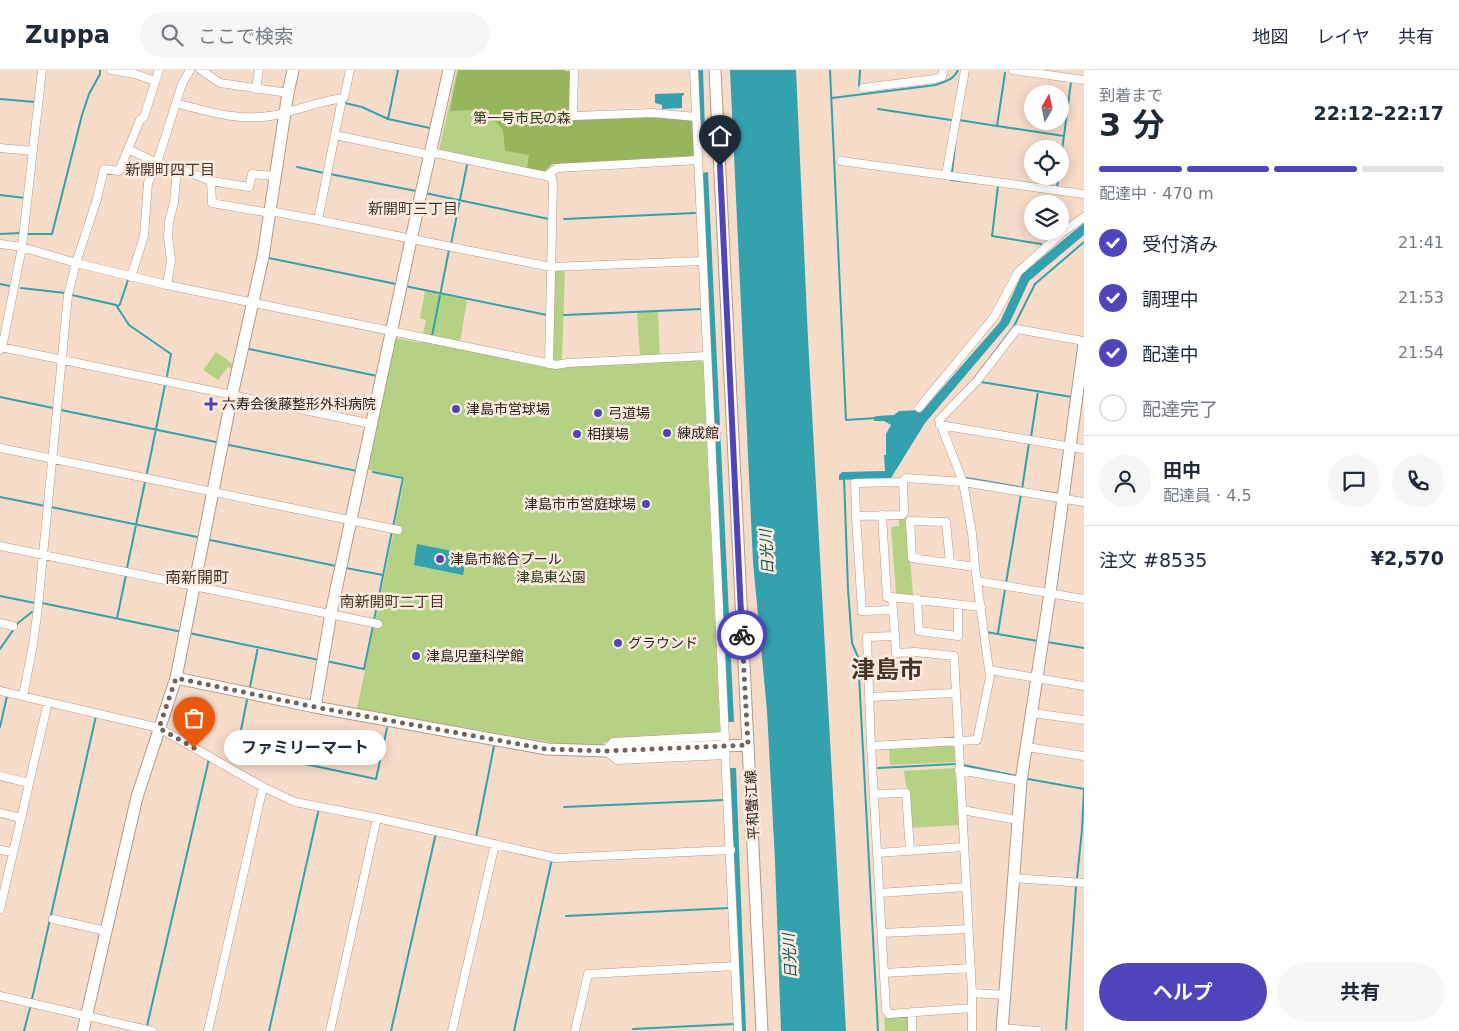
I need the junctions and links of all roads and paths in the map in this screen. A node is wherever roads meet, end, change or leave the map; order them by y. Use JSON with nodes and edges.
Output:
{"nodes":[{"id":1,"x":42,"y":70,"type":"edge"},
{"id":2,"x":111,"y":70,"type":"edge"},
{"id":3,"x":159,"y":70,"type":"edge"},
{"id":4,"x":190,"y":70,"type":"edge"},
{"id":5,"x":201,"y":70,"type":"edge"},
{"id":6,"x":259,"y":70,"type":"edge"},
{"id":7,"x":293,"y":70,"type":"edge"},
{"id":8,"x":350,"y":70,"type":"edge"},
{"id":9,"x":449,"y":70,"type":"edge"},
{"id":10,"x":574,"y":70,"type":"edge"},
{"id":11,"x":694,"y":70,"type":"edge"},
{"id":12,"x":715,"y":70,"type":"edge"},
{"id":13,"x":943,"y":70,"type":"edge"},
{"id":14,"x":965,"y":70,"type":"edge"},
{"id":15,"x":1013,"y":70,"type":"edge"},
{"id":16,"x":1084,"y":80,"type":"edge"},
{"id":17,"x":155,"y":81,"type":"junction"},
{"id":18,"x":863,"y":88,"type":"dead end"},
{"id":19,"x":256,"y":89,"type":"junction"},
{"id":20,"x":288,"y":93,"type":"junction"},
{"id":21,"x":342,"y":99,"type":"junction"},
{"id":22,"x":176,"y":103,"type":"junction"},
{"id":23,"x":285,"y":112,"type":"junction"},
{"id":24,"x":696,"y":117,"type":"junction"},
{"id":25,"x":335,"y":136,"type":"junction"},
{"id":26,"x":0,"y":148,"type":"edge"},
{"id":27,"x":128,"y":149,"type":"junction"},
{"id":28,"x":33,"y":151,"type":"junction"},
{"id":29,"x":430,"y":154,"type":"junction"},
{"id":30,"x":698,"y":160,"type":"junction"},
{"id":31,"x":841,"y":161,"type":"dead end"},
{"id":32,"x":157,"y":163,"type":"junction"},
{"id":33,"x":177,"y":169,"type":"junction"},
{"id":34,"x":946,"y":175,"type":"junction"},
{"id":35,"x":276,"y":176,"type":"junction"},
{"id":36,"x":546,"y":176,"type":"junction"},
{"id":37,"x":211,"y":181,"type":"junction"},
{"id":38,"x":1084,"y":194,"type":"edge"},
{"id":39,"x":270,"y":212,"type":"junction"},
{"id":40,"x":1084,"y":217,"type":"edge"},
{"id":41,"x":318,"y":220,"type":"junction"},
{"id":42,"x":411,"y":239,"type":"junction"},
{"id":43,"x":0,"y":244,"type":"edge"},
{"id":44,"x":22,"y":247,"type":"junction"},
{"id":45,"x":703,"y":261,"type":"junction"},
{"id":46,"x":76,"y":263,"type":"junction"},
{"id":47,"x":551,"y":267,"type":"junction"},
{"id":48,"x":131,"y":277,"type":"junction"},
{"id":49,"x":167,"y":285,"type":"junction"},
{"id":50,"x":252,"y":303,"type":"junction"},
{"id":51,"x":391,"y":331,"type":"junction"},
{"id":52,"x":1084,"y":342,"type":"edge"},
{"id":53,"x":1,"y":348,"type":"edge"},
{"id":54,"x":707,"y":356,"type":"junction"},
{"id":55,"x":62,"y":360,"type":"junction"},
{"id":56,"x":549,"y":364,"type":"junction"},
{"id":57,"x":232,"y":395,"type":"junction"},
{"id":58,"x":919,"y":408,"type":"dead end"},
{"id":59,"x":372,"y":424,"type":"junction"},
{"id":60,"x":940,"y":425,"type":"junction"},
{"id":61,"x":1069,"y":447,"type":"junction"},
{"id":62,"x":0,"y":448,"type":"edge"},
{"id":63,"x":1084,"y":449,"type":"edge"},
{"id":64,"x":52,"y":458,"type":"junction"},
{"id":65,"x":903,"y":482,"type":"junction"},
{"id":66,"x":963,"y":482,"type":"junction"},
{"id":67,"x":213,"y":492,"type":"junction"},
{"id":68,"x":1062,"y":499,"type":"junction"},
{"id":69,"x":1084,"y":502,"type":"edge"},
{"id":70,"x":882,"y":515,"type":"junction"},
{"id":71,"x":856,"y":516,"type":"junction"},
{"id":72,"x":351,"y":520,"type":"junction"},
{"id":73,"x":398,"y":530,"type":"dead end"},
{"id":74,"x":0,"y":546,"type":"edge"},
{"id":75,"x":43,"y":554,"type":"junction"},
{"id":76,"x":950,"y":563,"type":"junction"},
{"id":77,"x":975,"y":567,"type":"junction"},
{"id":78,"x":976,"y":581,"type":"junction"},
{"id":79,"x":193,"y":586,"type":"junction"},
{"id":80,"x":1050,"y":593,"type":"junction"},
{"id":81,"x":892,"y":597,"type":"junction"},
{"id":82,"x":1084,"y":599,"type":"edge"},
{"id":83,"x":917,"y":600,"type":"junction"},
{"id":84,"x":958,"y":605,"type":"junction"},
{"id":85,"x":981,"y":607,"type":"junction"},
{"id":86,"x":893,"y":610,"type":"junction"},
{"id":87,"x":331,"y":613,"type":"junction"},
{"id":88,"x":0,"y":624,"type":"edge"},
{"id":89,"x":378,"y":624,"type":"dead end"},
{"id":90,"x":13,"y":626,"type":"dead end"},
{"id":91,"x":895,"y":636,"type":"junction"},
{"id":92,"x":989,"y":670,"type":"junction"},
{"id":93,"x":176,"y":678,"type":"junction"},
{"id":94,"x":1037,"y":678,"type":"junction"},
{"id":95,"x":1084,"y":686,"type":"edge"},
{"id":96,"x":0,"y":691,"type":"edge"},
{"id":97,"x":955,"y":693,"type":"junction"},
{"id":98,"x":23,"y":696,"type":"junction"},
{"id":99,"x":870,"y":697,"type":"junction"},
{"id":100,"x":48,"y":702,"type":"junction"},
{"id":101,"x":315,"y":707,"type":"junction"},
{"id":102,"x":1032,"y":713,"type":"junction"},
{"id":103,"x":1084,"y":720,"type":"edge"},
{"id":104,"x":159,"y":728,"type":"junction"},
{"id":105,"x":958,"y":741,"type":"junction"},
{"id":106,"x":748,"y":745,"type":"junction"},
{"id":107,"x":871,"y":746,"type":"junction"},
{"id":108,"x":1027,"y":747,"type":"junction"},
{"id":109,"x":606,"y":751,"type":"junction"},
{"id":110,"x":1084,"y":756,"type":"edge"},
{"id":111,"x":960,"y":770,"type":"junction"},
{"id":112,"x":0,"y":776,"type":"edge"},
{"id":113,"x":1022,"y":781,"type":"junction"},
{"id":114,"x":29,"y":783,"type":"junction"},
{"id":115,"x":263,"y":787,"type":"junction"},
{"id":116,"x":874,"y":794,"type":"junction"},
{"id":117,"x":962,"y":810,"type":"junction"},
{"id":118,"x":0,"y":813,"type":"edge"},
{"id":119,"x":21,"y":818,"type":"junction"},
{"id":120,"x":377,"y":818,"type":"junction"},
{"id":121,"x":1018,"y":820,"type":"junction"},
{"id":122,"x":495,"y":844,"type":"junction"},
{"id":123,"x":963,"y":847,"type":"junction"},
{"id":124,"x":0,"y":850,"type":"edge"},
{"id":125,"x":731,"y":850,"type":"junction"},
{"id":126,"x":910,"y":851,"type":"junction"},
{"id":127,"x":13,"y":852,"type":"junction"},
{"id":128,"x":877,"y":853,"type":"junction"},
{"id":129,"x":1014,"y":878,"type":"junction"},
{"id":130,"x":1084,"y":883,"type":"edge"},
{"id":131,"x":3,"y":886,"type":"edge"},
{"id":132,"x":966,"y":887,"type":"junction"},
{"id":133,"x":880,"y":893,"type":"junction"},
{"id":134,"x":0,"y":908,"type":"edge"},
{"id":135,"x":53,"y":919,"type":"dead end"},
{"id":136,"x":968,"y":929,"type":"junction"},
{"id":137,"x":106,"y":931,"type":"junction"},
{"id":138,"x":882,"y":934,"type":"junction"},
{"id":139,"x":735,"y":966,"type":"junction"},
{"id":140,"x":971,"y":968,"type":"junction"},
{"id":141,"x":884,"y":973,"type":"junction"},
{"id":142,"x":972,"y":993,"type":"junction"},
{"id":143,"x":1005,"y":995,"type":"junction"},
{"id":144,"x":0,"y":996,"type":"edge"},
{"id":145,"x":972,"y":1008,"type":"junction"},
{"id":146,"x":912,"y":1012,"type":"junction"},
{"id":147,"x":87,"y":1016,"type":"junction"},
{"id":148,"x":1002,"y":1030,"type":"edge"},
{"id":149,"x":83,"y":1031,"type":"edge"},
{"id":150,"x":152,"y":1031,"type":"edge"},
{"id":151,"x":208,"y":1031,"type":"edge"},
{"id":152,"x":330,"y":1031,"type":"edge"},
{"id":153,"x":452,"y":1031,"type":"edge"},
{"id":154,"x":574,"y":1031,"type":"edge"},
{"id":155,"x":738,"y":1031,"type":"edge"},
{"id":156,"x":762,"y":1031,"type":"edge"},
{"id":157,"x":912,"y":1031,"type":"edge"},
{"id":158,"x":972,"y":1031,"type":"edge"},
{"id":159,"x":1038,"y":1031,"type":"edge"}],
"edges":[{"from":1,"to":28,"type":"street"},
{"from":2,"to":17,"type":"street"},
{"from":3,"to":17,"type":"street"},
{"from":4,"to":22,"type":"street"},
{"from":5,"to":19,"type":"street"},
{"from":6,"to":19,"type":"street"},
{"from":7,"to":20,"type":"street"},
{"from":8,"to":21,"type":"street"},
{"from":9,"to":29,"type":"street"},
{"from":10,"to":24,"type":"street"},
{"from":11,"to":24,"type":"street"},
{"from":12,"to":106,"type":"street","name":"平和蟹江線"},
{"from":13,"to":18,"type":"street"},
{"from":14,"to":34,"type":"street"},
{"from":15,"to":16,"type":"street"},
{"from":17,"to":27,"type":"street"},
{"from":19,"to":20,"type":"street"},
{"from":20,"to":23,"type":"street"},
{"from":21,"to":23,"type":"street"},
{"from":21,"to":25,"type":"street"},
{"from":22,"to":23,"type":"street"},
{"from":22,"to":32,"type":"street"},
{"from":23,"to":35,"type":"street"},
{"from":24,"to":30,"type":"street"},
{"from":25,"to":29,"type":"street"},
{"from":25,"to":41,"type":"street"},
{"from":26,"to":28,"type":"street"},
{"from":27,"to":32,"type":"street"},
{"from":27,"to":46,"type":"street"},
{"from":28,"to":44,"type":"street"},
{"from":29,"to":36,"type":"street"},
{"from":29,"to":42,"type":"street"},
{"from":30,"to":36,"type":"street"},
{"from":30,"to":45,"type":"street"},
{"from":31,"to":34,"type":"street"},
{"from":32,"to":33,"type":"street"},
{"from":32,"to":48,"type":"street"},
{"from":33,"to":37,"type":"street"},
{"from":33,"to":49,"type":"street"},
{"from":34,"to":38,"type":"street"},
{"from":35,"to":37,"type":"street"},
{"from":35,"to":39,"type":"street"},
{"from":36,"to":47,"type":"street"},
{"from":37,"to":39,"type":"street"},
{"from":39,"to":41,"type":"street"},
{"from":39,"to":50,"type":"street"},
{"from":40,"to":58,"type":"street"},
{"from":41,"to":42,"type":"street"},
{"from":42,"to":47,"type":"street"},
{"from":42,"to":51,"type":"street"},
{"from":43,"to":44,"type":"street"},
{"from":44,"to":46,"type":"street"},
{"from":44,"to":53,"type":"street"},
{"from":45,"to":47,"type":"street"},
{"from":45,"to":54,"type":"street"},
{"from":46,"to":48,"type":"street"},
{"from":46,"to":55,"type":"street"},
{"from":47,"to":56,"type":"street"},
{"from":48,"to":49,"type":"street"},
{"from":49,"to":50,"type":"street"},
{"from":50,"to":51,"type":"street"},
{"from":50,"to":57,"type":"street"},
{"from":51,"to":56,"type":"street"},
{"from":51,"to":59,"type":"street"},
{"from":52,"to":60,"type":"street"},
{"from":52,"to":61,"type":"street"},
{"from":53,"to":55,"type":"street"},
{"from":54,"to":56,"type":"street"},
{"from":54,"to":109,"type":"street"},
{"from":55,"to":57,"type":"street"},
{"from":55,"to":64,"type":"street"},
{"from":57,"to":59,"type":"street"},
{"from":57,"to":67,"type":"street"},
{"from":59,"to":72,"type":"street"},
{"from":60,"to":61,"type":"street"},
{"from":60,"to":66,"type":"street"},
{"from":61,"to":63,"type":"street"},
{"from":61,"to":68,"type":"street"},
{"from":62,"to":64,"type":"street"},
{"from":64,"to":67,"type":"street"},
{"from":64,"to":75,"type":"street"},
{"from":65,"to":66,"type":"street"},
{"from":65,"to":70,"type":"street"},
{"from":65,"to":71,"type":"street"},
{"from":66,"to":68,"type":"street"},
{"from":66,"to":77,"type":"street"},
{"from":67,"to":72,"type":"street"},
{"from":67,"to":79,"type":"street"},
{"from":68,"to":69,"type":"street"},
{"from":68,"to":80,"type":"street"},
{"from":70,"to":71,"type":"street"},
{"from":70,"to":81,"type":"street"},
{"from":71,"to":86,"type":"street"},
{"from":72,"to":73,"type":"street"},
{"from":72,"to":87,"type":"street"},
{"from":74,"to":75,"type":"street"},
{"from":75,"to":79,"type":"street"},
{"from":75,"to":98,"type":"street"},
{"from":76,"to":76,"type":"street"},
{"from":76,"to":77,"type":"street"},
{"from":77,"to":78,"type":"street"},
{"from":78,"to":80,"type":"street"},
{"from":78,"to":85,"type":"street"},
{"from":79,"to":87,"type":"street"},
{"from":79,"to":93,"type":"street"},
{"from":80,"to":82,"type":"street"},
{"from":80,"to":94,"type":"street"},
{"from":81,"to":83,"type":"street"},
{"from":81,"to":86,"type":"street"},
{"from":83,"to":84,"type":"street"},
{"from":83,"to":84,"type":"street"},
{"from":84,"to":85,"type":"street"},
{"from":85,"to":92,"type":"street"},
{"from":86,"to":91,"type":"street"},
{"from":87,"to":89,"type":"street"},
{"from":87,"to":101,"type":"street"},
{"from":88,"to":90,"type":"street"},
{"from":91,"to":97,"type":"street"},
{"from":91,"to":99,"type":"street"},
{"from":92,"to":94,"type":"street"},
{"from":92,"to":105,"type":"street"},
{"from":93,"to":101,"type":"street"},
{"from":93,"to":104,"type":"street"},
{"from":94,"to":95,"type":"street"},
{"from":94,"to":102,"type":"street"},
{"from":96,"to":98,"type":"street"},
{"from":97,"to":99,"type":"street"},
{"from":97,"to":105,"type":"street"},
{"from":98,"to":100,"type":"street"},
{"from":99,"to":107,"type":"street"},
{"from":100,"to":104,"type":"street"},
{"from":100,"to":114,"type":"street"},
{"from":101,"to":109,"type":"street"},
{"from":102,"to":103,"type":"street"},
{"from":102,"to":108,"type":"street"},
{"from":104,"to":115,"type":"street"},
{"from":104,"to":137,"type":"street"},
{"from":105,"to":107,"type":"street"},
{"from":105,"to":111,"type":"street"},
{"from":106,"to":109,"type":"street"},
{"from":106,"to":156,"type":"street","name":"平和蟹江線"},
{"from":107,"to":116,"type":"street"},
{"from":108,"to":110,"type":"street"},
{"from":108,"to":113,"type":"street"},
{"from":109,"to":125,"type":"street"},
{"from":111,"to":113,"type":"street"},
{"from":111,"to":117,"type":"street"},
{"from":112,"to":114,"type":"street"},
{"from":113,"to":121,"type":"street"},
{"from":114,"to":119,"type":"street"},
{"from":115,"to":120,"type":"street"},
{"from":115,"to":151,"type":"street"},
{"from":116,"to":126,"type":"street"},
{"from":116,"to":128,"type":"street"},
{"from":117,"to":121,"type":"street"},
{"from":117,"to":123,"type":"street"},
{"from":118,"to":119,"type":"street"},
{"from":119,"to":127,"type":"street"},
{"from":120,"to":122,"type":"street"},
{"from":120,"to":152,"type":"street"},
{"from":121,"to":129,"type":"street"},
{"from":122,"to":125,"type":"street"},
{"from":122,"to":153,"type":"street"},
{"from":123,"to":126,"type":"street"},
{"from":123,"to":132,"type":"street"},
{"from":124,"to":127,"type":"street"},
{"from":125,"to":139,"type":"street"},
{"from":126,"to":128,"type":"street"},
{"from":127,"to":131,"type":"street"},
{"from":128,"to":133,"type":"street"},
{"from":129,"to":130,"type":"street"},
{"from":129,"to":143,"type":"street"},
{"from":131,"to":134,"type":"street"},
{"from":132,"to":133,"type":"street"},
{"from":132,"to":136,"type":"street"},
{"from":133,"to":138,"type":"street"},
{"from":135,"to":137,"type":"street"},
{"from":136,"to":138,"type":"street"},
{"from":136,"to":140,"type":"street"},
{"from":137,"to":147,"type":"street"},
{"from":138,"to":141,"type":"street"},
{"from":139,"to":154,"type":"street"},
{"from":139,"to":155,"type":"street"},
{"from":140,"to":141,"type":"street"},
{"from":140,"to":142,"type":"street"},
{"from":141,"to":146,"type":"street"},
{"from":142,"to":143,"type":"street"},
{"from":142,"to":145,"type":"street"},
{"from":143,"to":148,"type":"street"},
{"from":144,"to":147,"type":"street"},
{"from":145,"to":146,"type":"street"},
{"from":145,"to":158,"type":"street"},
{"from":146,"to":157,"type":"street"},
{"from":147,"to":149,"type":"street"},
{"from":147,"to":150,"type":"street"},
{"from":148,"to":159,"type":"street"}]}
